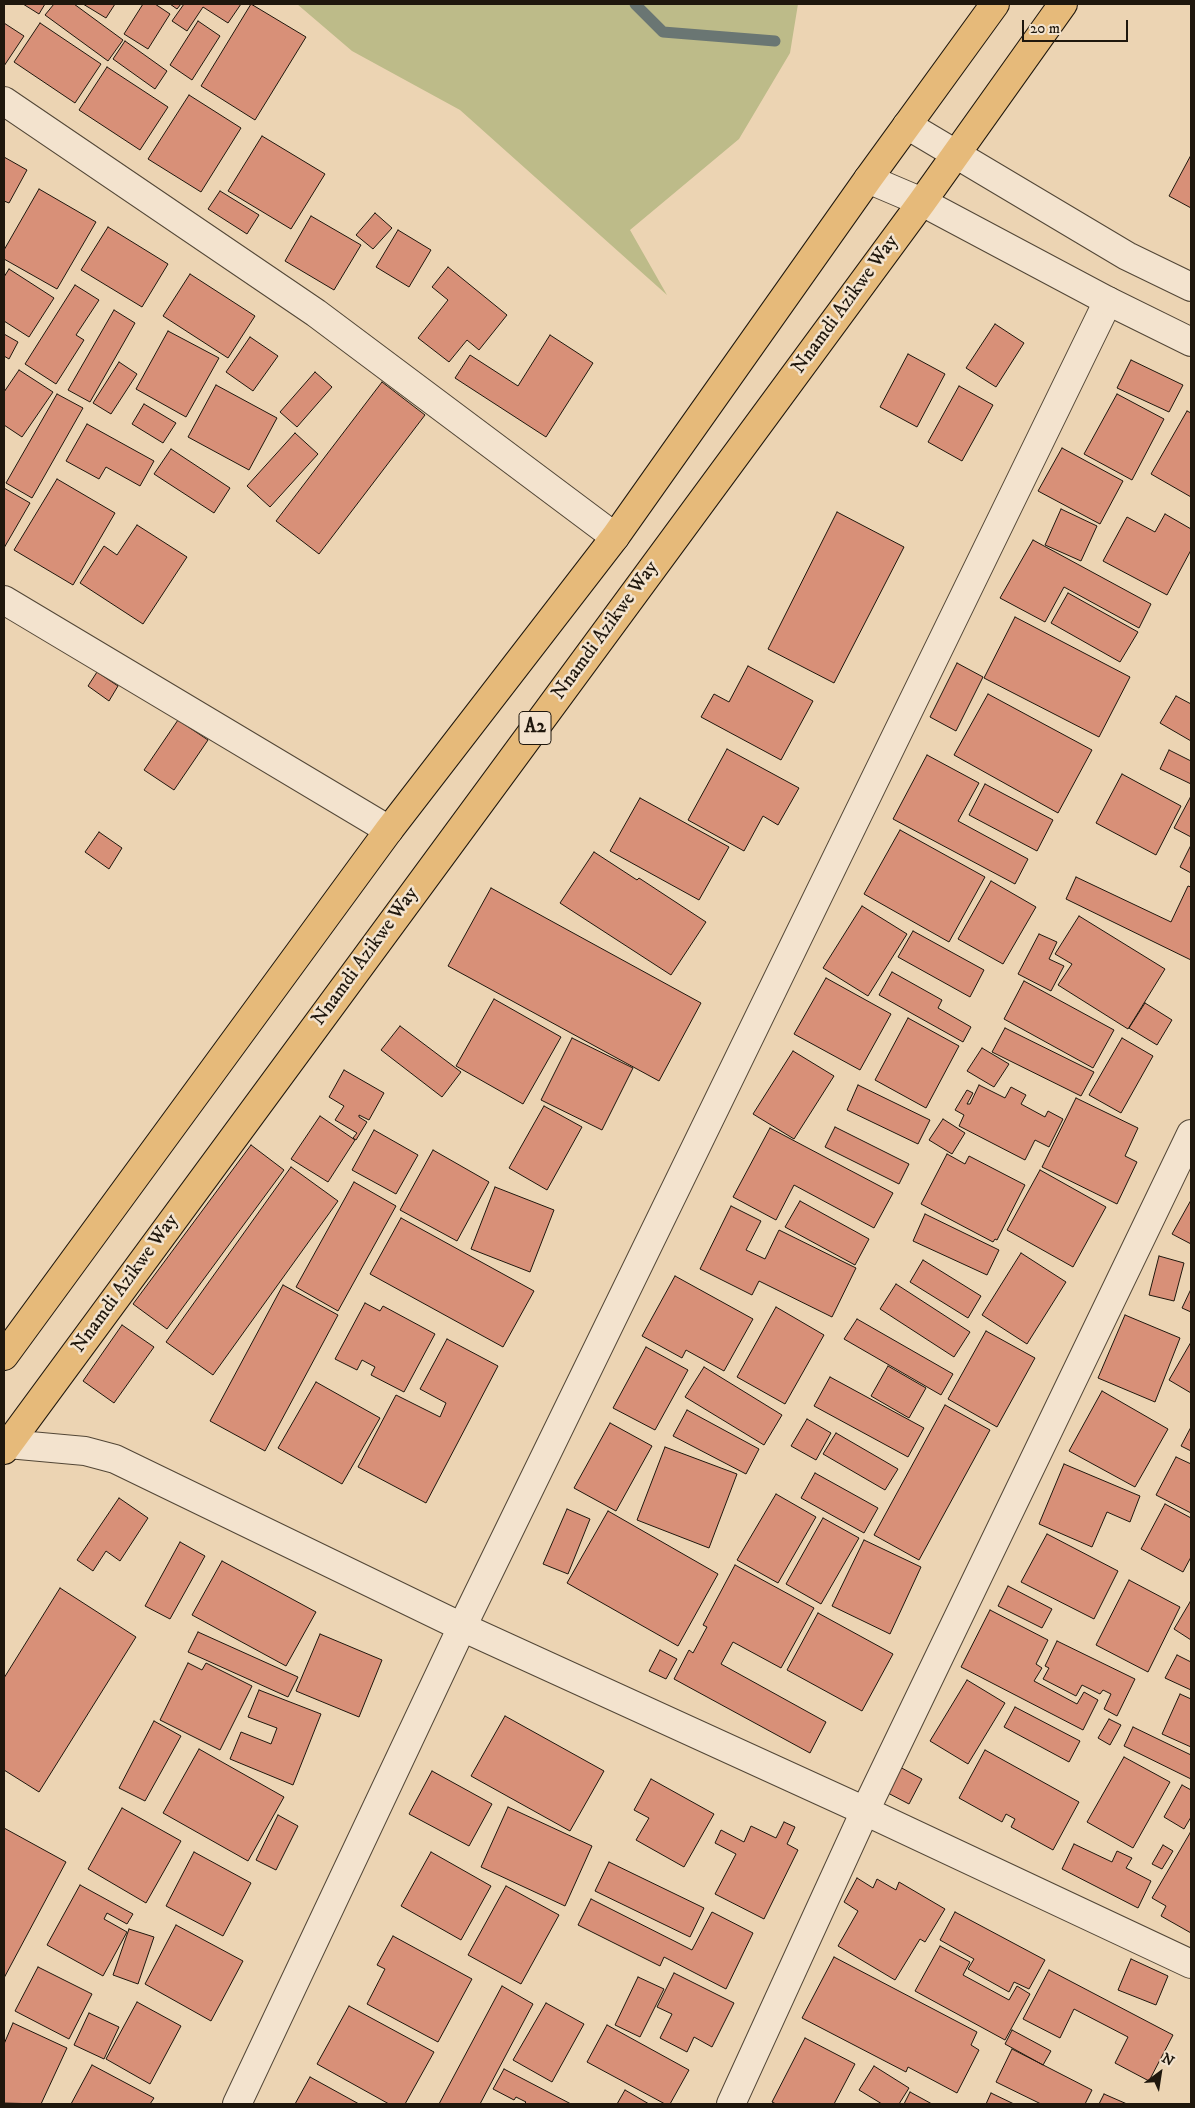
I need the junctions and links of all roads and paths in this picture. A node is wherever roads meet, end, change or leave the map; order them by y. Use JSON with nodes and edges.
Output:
{"nodes":[{"id":1,"x":995,"y":4,"type":"edge"},
{"id":2,"x":1063,"y":4,"type":"edge"},
{"id":3,"x":4,"y":101,"type":"edge"},
{"id":4,"x":907,"y":125,"type":"junction"},
{"id":5,"x":955,"y":155,"type":"junction"},
{"id":6,"x":868,"y":179,"type":"junction"},
{"id":7,"x":922,"y":202,"type":"junction"},
{"id":8,"x":1191,"y":287,"type":"edge"},
{"id":9,"x":1108,"y":301,"type":"junction"},
{"id":10,"x":1191,"y":342,"type":"edge"},
{"id":11,"x":615,"y":537,"type":"junction"},
{"id":12,"x":4,"y":600,"type":"edge"},
{"id":13,"x":389,"y":830,"type":"junction"},
{"id":14,"x":1191,"y":1134,"type":"edge"},
{"id":15,"x":4,"y":1356,"type":"edge"},
{"id":16,"x":6,"y":1447,"type":"edge"},
{"id":17,"x":462,"y":1628,"type":"junction"},
{"id":18,"x":865,"y":1812,"type":"junction"},
{"id":19,"x":1191,"y":1964,"type":"edge"},
{"id":20,"x":237,"y":2104,"type":"edge"},
{"id":21,"x":731,"y":2104,"type":"edge"}],
"edges":[{"from":1,"to":4,"type":"highway"},
{"from":2,"to":5,"type":"highway","name":"Nnamdi Azikwe Way","number":"A2"},
{"from":3,"to":11,"type":"street"},
{"from":4,"to":5,"type":"street"},
{"from":4,"to":6,"type":"highway"},
{"from":5,"to":7,"type":"highway","name":"Nnamdi Azikwe Way","number":"A2"},
{"from":5,"to":8,"type":"street"},
{"from":6,"to":7,"type":"street"},
{"from":6,"to":11,"type":"highway"},
{"from":7,"to":9,"type":"street"},
{"from":7,"to":16,"type":"highway","name":"Nnamdi Azikwe Way","number":"A2"},
{"from":9,"to":10,"type":"street"},
{"from":9,"to":17,"type":"street"},
{"from":11,"to":13,"type":"highway"},
{"from":12,"to":13,"type":"street"},
{"from":13,"to":15,"type":"highway"},
{"from":14,"to":18,"type":"street"},
{"from":16,"to":17,"type":"street"},
{"from":17,"to":18,"type":"street"},
{"from":17,"to":20,"type":"street"},
{"from":18,"to":19,"type":"street"},
{"from":18,"to":21,"type":"street"}]}
